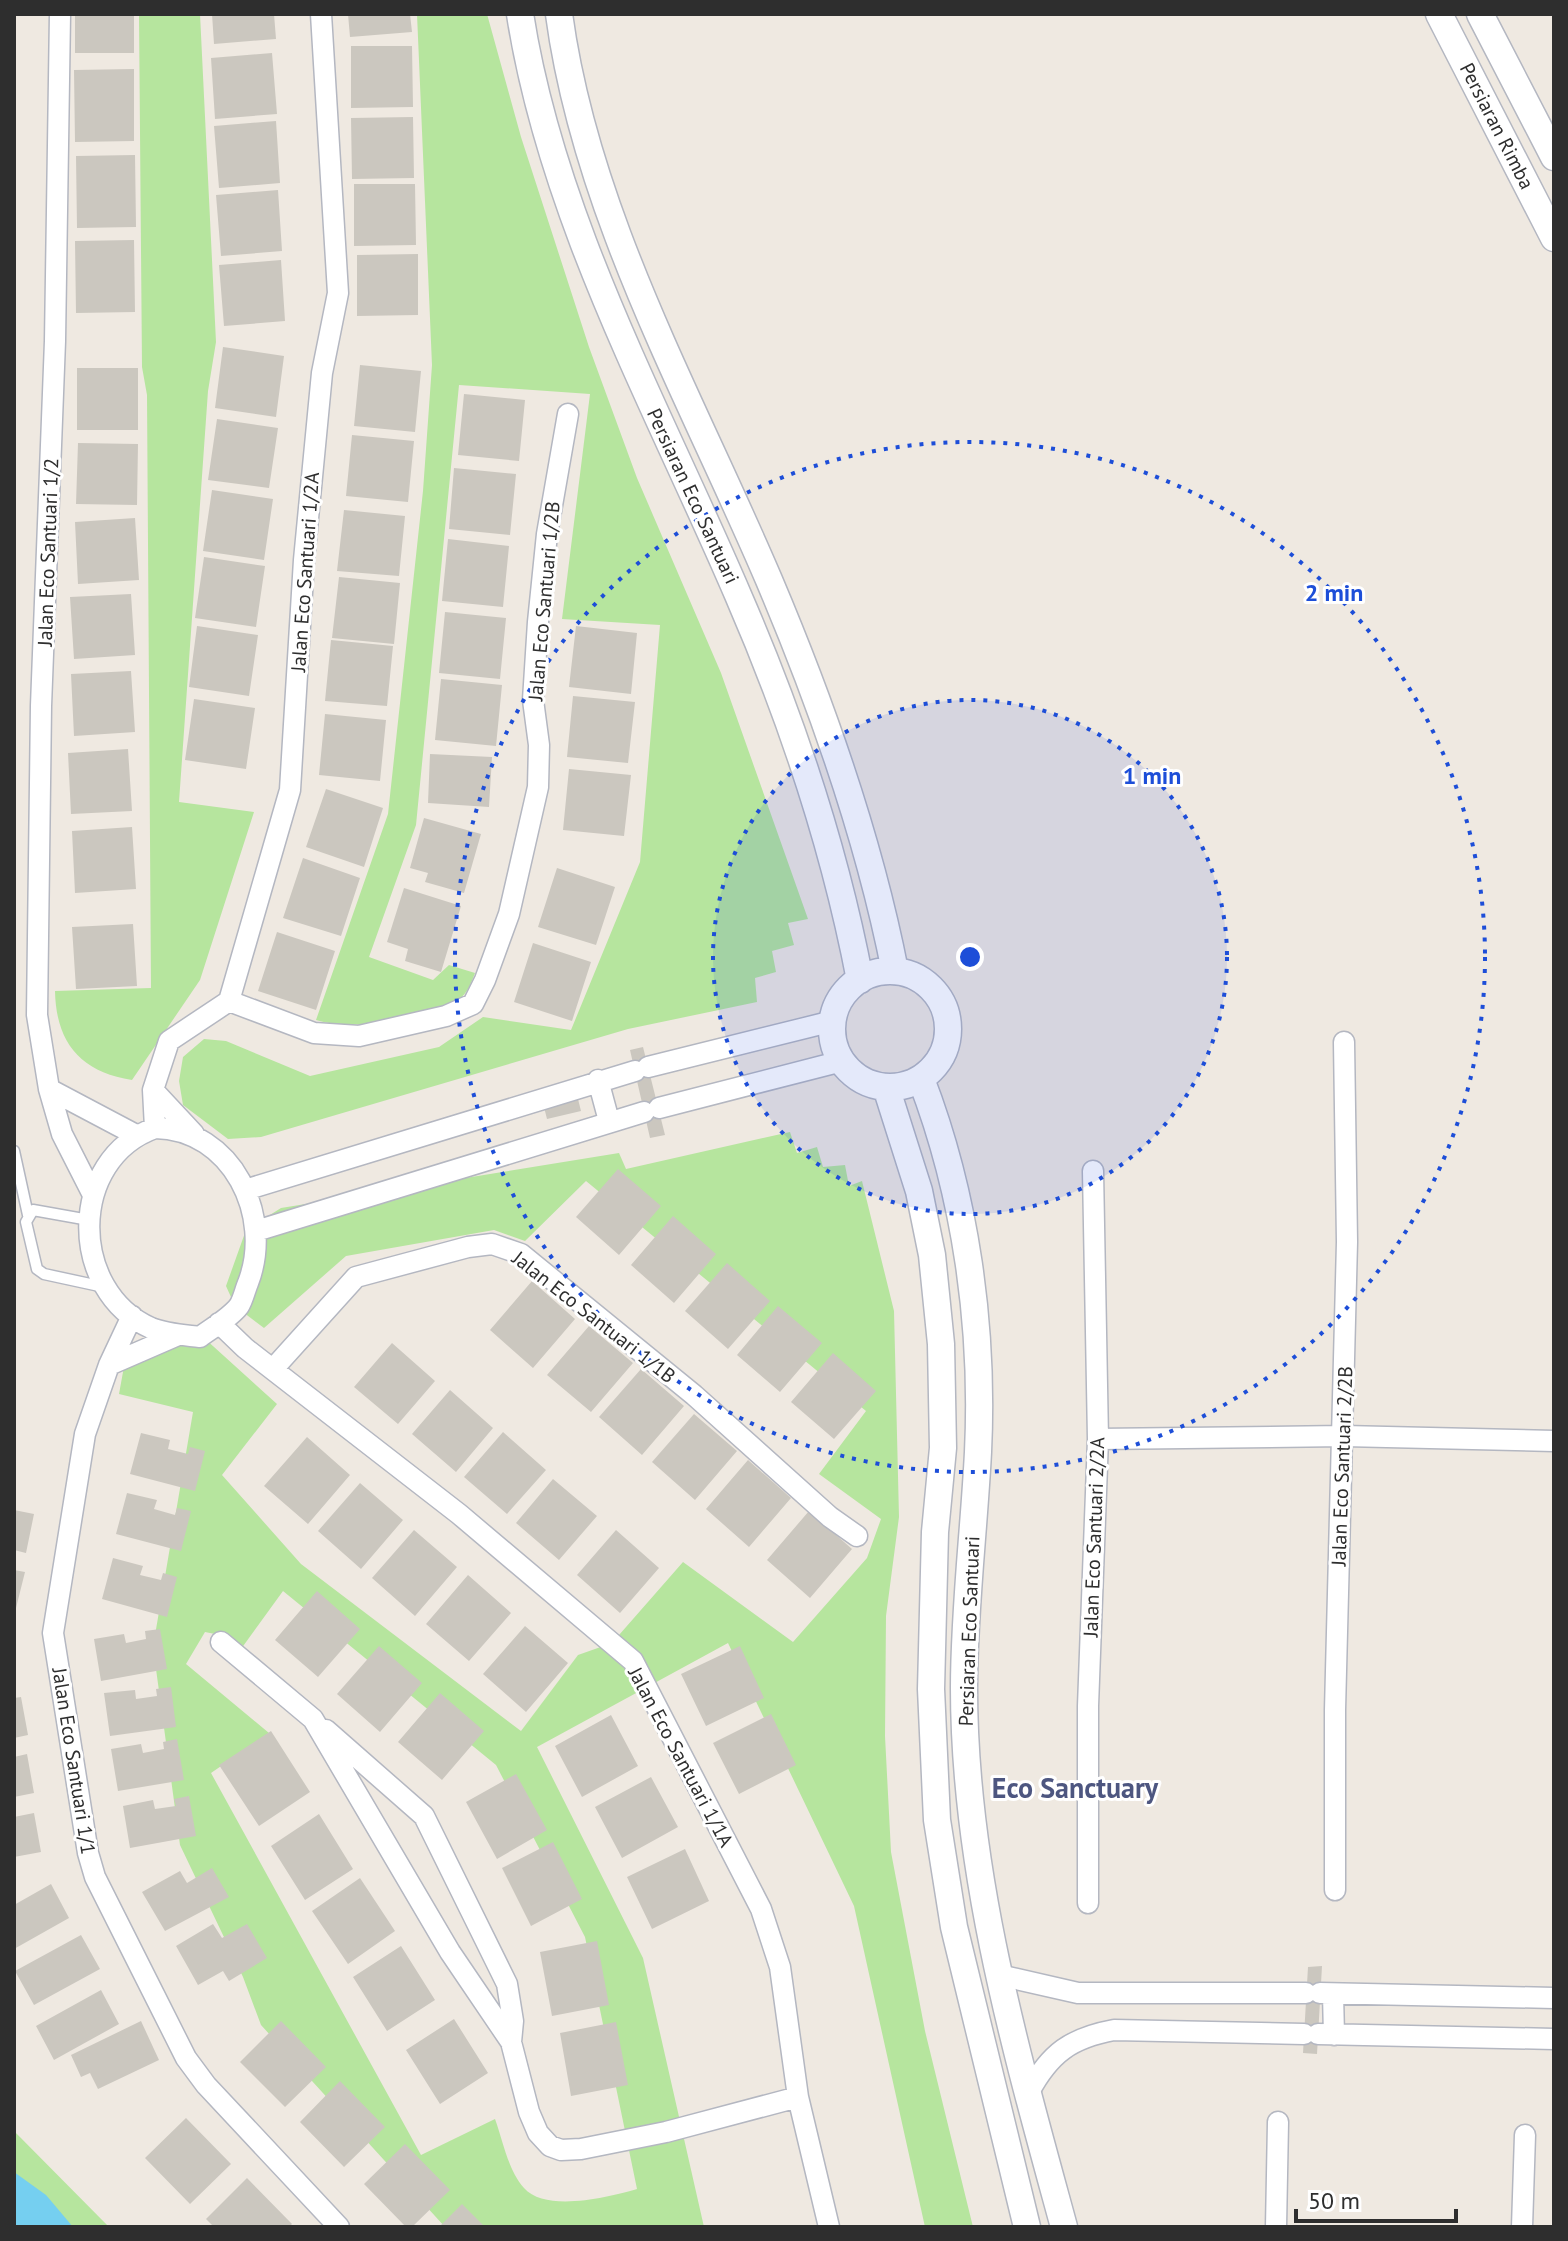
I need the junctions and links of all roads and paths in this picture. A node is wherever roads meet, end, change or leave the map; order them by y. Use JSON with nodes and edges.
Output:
{"nodes":[{"id":1,"x":60,"y":14,"type":"edge"},
{"id":2,"x":321,"y":14,"type":"edge"},
{"id":3,"x":520,"y":14,"type":"edge"},
{"id":4,"x":559,"y":14,"type":"edge"},
{"id":5,"x":1439,"y":14,"type":"edge"},
{"id":6,"x":1480,"y":14,"type":"edge"},
{"id":7,"x":1554,"y":157,"type":"edge"},
{"id":8,"x":1554,"y":238,"type":"edge"},
{"id":9,"x":568,"y":414,"type":"dead end"},
{"id":10,"x":895,"y":971,"type":"junction"},
{"id":11,"x":860,"y":980,"type":"junction"},
{"id":12,"x":229,"y":1001,"type":"junction"},
{"id":13,"x":833,"y":1021,"type":"junction"},
{"id":14,"x":1344,"y":1042,"type":"dead end"},
{"id":15,"x":842,"y":1061,"type":"junction"},
{"id":16,"x":921,"y":1079,"type":"junction"},
{"id":17,"x":598,"y":1080,"type":"junction"},
{"id":18,"x":886,"y":1087,"type":"junction"},
{"id":19,"x":49,"y":1089,"type":"junction"},
{"id":20,"x":153,"y":1090,"type":"junction"},
{"id":21,"x":609,"y":1121,"type":"junction"},
{"id":22,"x":146,"y":1131,"type":"junction"},
{"id":23,"x":195,"y":1136,"type":"junction"},
{"id":24,"x":14,"y":1151,"type":"edge"},
{"id":25,"x":1093,"y":1171,"type":"dead end"},
{"id":26,"x":245,"y":1190,"type":"junction"},
{"id":27,"x":92,"y":1193,"type":"junction"},
{"id":28,"x":28,"y":1215,"type":"junction"},
{"id":29,"x":89,"y":1220,"type":"junction"},
{"id":30,"x":256,"y":1231,"type":"junction"},
{"id":31,"x":106,"y":1287,"type":"junction"},
{"id":32,"x":132,"y":1316,"type":"junction"},
{"id":33,"x":219,"y":1323,"type":"junction"},
{"id":34,"x":178,"y":1335,"type":"junction"},
{"id":35,"x":109,"y":1365,"type":"junction"},
{"id":36,"x":273,"y":1369,"type":"junction"},
{"id":37,"x":1344,"y":1436,"type":"junction"},
{"id":38,"x":1098,"y":1439,"type":"junction"},
{"id":39,"x":1554,"y":1441,"type":"edge"},
{"id":40,"x":857,"y":1536,"type":"dead end"},
{"id":41,"x":221,"y":1642,"type":"dead end"},
{"id":42,"x":313,"y":1719,"type":"junction"},
{"id":43,"x":1335,"y":1890,"type":"dead end"},
{"id":44,"x":1088,"y":1903,"type":"dead end"},
{"id":45,"x":999,"y":1975,"type":"junction"},
{"id":46,"x":1113,"y":1992,"type":"junction"},
{"id":47,"x":1320,"y":1993,"type":"junction"},
{"id":48,"x":1554,"y":1998,"type":"edge"},
{"id":49,"x":1114,"y":2030,"type":"junction"},
{"id":50,"x":1318,"y":2034,"type":"junction"},
{"id":51,"x":1554,"y":2039,"type":"edge"},
{"id":52,"x":511,"y":2042,"type":"junction"},
{"id":53,"x":1029,"y":2092,"type":"junction"},
{"id":54,"x":798,"y":2097,"type":"junction"},
{"id":55,"x":1278,"y":2122,"type":"dead end"},
{"id":56,"x":1525,"y":2135,"type":"dead end"},
{"id":57,"x":339,"y":2227,"type":"edge"},
{"id":58,"x":829,"y":2227,"type":"edge"},
{"id":59,"x":1027,"y":2227,"type":"edge"},
{"id":60,"x":1064,"y":2227,"type":"edge"},
{"id":61,"x":1276,"y":2227,"type":"edge"},
{"id":62,"x":1522,"y":2227,"type":"edge"}],
"edges":[{"from":1,"to":19,"type":"street","name":"Jalan Eco Santuari 1/2"},
{"from":2,"to":12,"type":"street","name":"Jalan Eco Santuari 1/2A"},
{"from":3,"to":11,"type":"street","name":"Persiaran Eco Santuari"},
{"from":4,"to":10,"type":"street","name":"Persiaran Eco Santuari"},
{"from":5,"to":8,"type":"street","name":"Persiaran Rimba"},
{"from":6,"to":7,"type":"street","name":"Persiaran Rimba"},
{"from":9,"to":12,"type":"street","name":"Jalan Eco Santuari 1/2B"},
{"from":10,"to":11,"type":"street"},
{"from":10,"to":16,"type":"street"},
{"from":11,"to":13,"type":"street"},
{"from":12,"to":20,"type":"street"},
{"from":13,"to":15,"type":"street"},
{"from":13,"to":17,"type":"street"},
{"from":14,"to":37,"type":"street","name":"Jalan Eco Santuari 2/2B"},
{"from":15,"to":18,"type":"street"},
{"from":15,"to":21,"type":"street"},
{"from":16,"to":18,"type":"street"},
{"from":16,"to":45,"type":"street","name":"Persiaran Eco Santuari"},
{"from":17,"to":21,"type":"street"},
{"from":17,"to":26,"type":"street"},
{"from":18,"to":59,"type":"street","name":"Persiaran Eco Santuari"},
{"from":19,"to":22,"type":"street"},
{"from":19,"to":27,"type":"street","name":"Jalan Eco Santuari 1/2"},
{"from":20,"to":22,"type":"street"},
{"from":20,"to":23,"type":"street"},
{"from":21,"to":30,"type":"street"},
{"from":22,"to":23,"type":"street"},
{"from":22,"to":27,"type":"street"},
{"from":23,"to":26,"type":"street"},
{"from":24,"to":28,"type":"lane"},
{"from":25,"to":38,"type":"street","name":"Jalan Eco Santuari 2/2A"},
{"from":26,"to":30,"type":"street"},
{"from":27,"to":29,"type":"street"},
{"from":28,"to":29,"type":"lane"},
{"from":28,"to":31,"type":"lane"},
{"from":29,"to":31,"type":"street"},
{"from":30,"to":33,"type":"street"},
{"from":31,"to":32,"type":"street"},
{"from":32,"to":34,"type":"street"},
{"from":32,"to":35,"type":"street","name":"Jalan Eco Santuari 1/1"},
{"from":33,"to":34,"type":"street"},
{"from":33,"to":36,"type":"street","name":"Jalan Eco Santuari 1/1A"},
{"from":34,"to":35,"type":"street"},
{"from":35,"to":57,"type":"street","name":"Jalan Eco Santuari 1/1"},
{"from":36,"to":40,"type":"street","name":"Jalan Eco Santuari 1/1B"},
{"from":36,"to":54,"type":"street","name":"Jalan Eco Santuari 1/1A"},
{"from":37,"to":38,"type":"street"},
{"from":37,"to":39,"type":"street"},
{"from":37,"to":43,"type":"street","name":"Jalan Eco Santuari 2/2B"},
{"from":38,"to":44,"type":"street","name":"Jalan Eco Santuari 2/2A"},
{"from":41,"to":42,"type":"street"},
{"from":42,"to":52,"type":"street"},
{"from":42,"to":52,"type":"street"},
{"from":45,"to":46,"type":"street"},
{"from":45,"to":53,"type":"street","name":"Persiaran Eco Santuari"},
{"from":46,"to":47,"type":"street"},
{"from":46,"to":49,"type":"street"},
{"from":47,"to":48,"type":"street"},
{"from":47,"to":50,"type":"street"},
{"from":49,"to":50,"type":"street"},
{"from":49,"to":53,"type":"street"},
{"from":50,"to":51,"type":"street"},
{"from":52,"to":54,"type":"street"},
{"from":53,"to":60,"type":"street","name":"Persiaran Eco Santuari"},
{"from":54,"to":58,"type":"street","name":"Jalan Eco Santuari 1/1A"},
{"from":55,"to":61,"type":"street"},
{"from":56,"to":62,"type":"street"}]}
